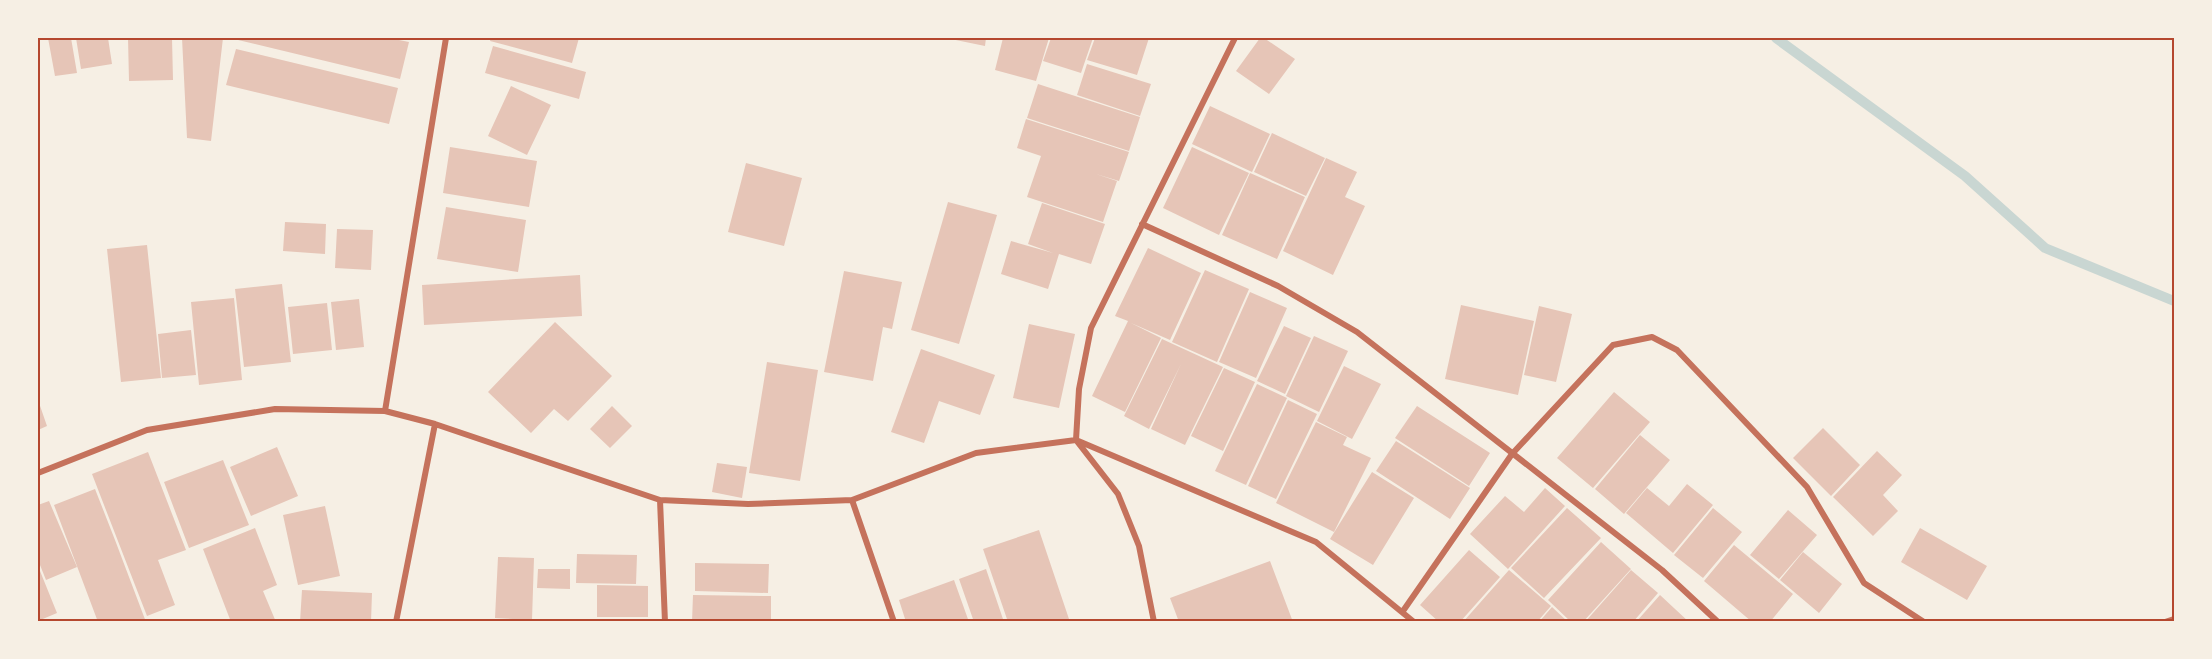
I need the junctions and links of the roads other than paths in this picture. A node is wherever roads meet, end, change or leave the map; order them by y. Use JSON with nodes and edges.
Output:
{"nodes":[{"id":1,"x":446,"y":38,"type":"edge"},
{"id":2,"x":1235,"y":38,"type":"edge"},
{"id":3,"x":1142,"y":224,"type":"junction"},
{"id":4,"x":385,"y":411,"type":"junction"},
{"id":5,"x":435,"y":424,"type":"junction"},
{"id":6,"x":1076,"y":440,"type":"junction"},
{"id":7,"x":1512,"y":454,"type":"junction"},
{"id":8,"x":38,"y":473,"type":"edge"},
{"id":9,"x":660,"y":500,"type":"junction"},
{"id":10,"x":852,"y":500,"type":"junction"},
{"id":11,"x":1403,"y":612,"type":"junction"},
{"id":12,"x":2175,"y":619,"type":"edge"},
{"id":13,"x":396,"y":621,"type":"edge"},
{"id":14,"x":664,"y":621,"type":"edge"},
{"id":15,"x":894,"y":621,"type":"edge"},
{"id":16,"x":1154,"y":621,"type":"edge"},
{"id":17,"x":1414,"y":621,"type":"edge"},
{"id":18,"x":1718,"y":621,"type":"edge"},
{"id":19,"x":1924,"y":621,"type":"edge"},
{"id":20,"x":2165,"y":621,"type":"edge"}],
"edges":[{"from":1,"to":4,"type":"street"},
{"from":2,"to":3,"type":"street"},
{"from":3,"to":6,"type":"street"},
{"from":3,"to":7,"type":"street"},
{"from":4,"to":5,"type":"street"},
{"from":4,"to":8,"type":"street"},
{"from":5,"to":9,"type":"street"},
{"from":5,"to":13,"type":"street"},
{"from":6,"to":10,"type":"street"},
{"from":6,"to":11,"type":"street"},
{"from":6,"to":16,"type":"street"},
{"from":7,"to":11,"type":"street"},
{"from":7,"to":18,"type":"street"},
{"from":7,"to":19,"type":"street"},
{"from":9,"to":10,"type":"street"},
{"from":9,"to":14,"type":"street"},
{"from":10,"to":15,"type":"street"},
{"from":11,"to":17,"type":"street"},
{"from":12,"to":20,"type":"street"}]}
